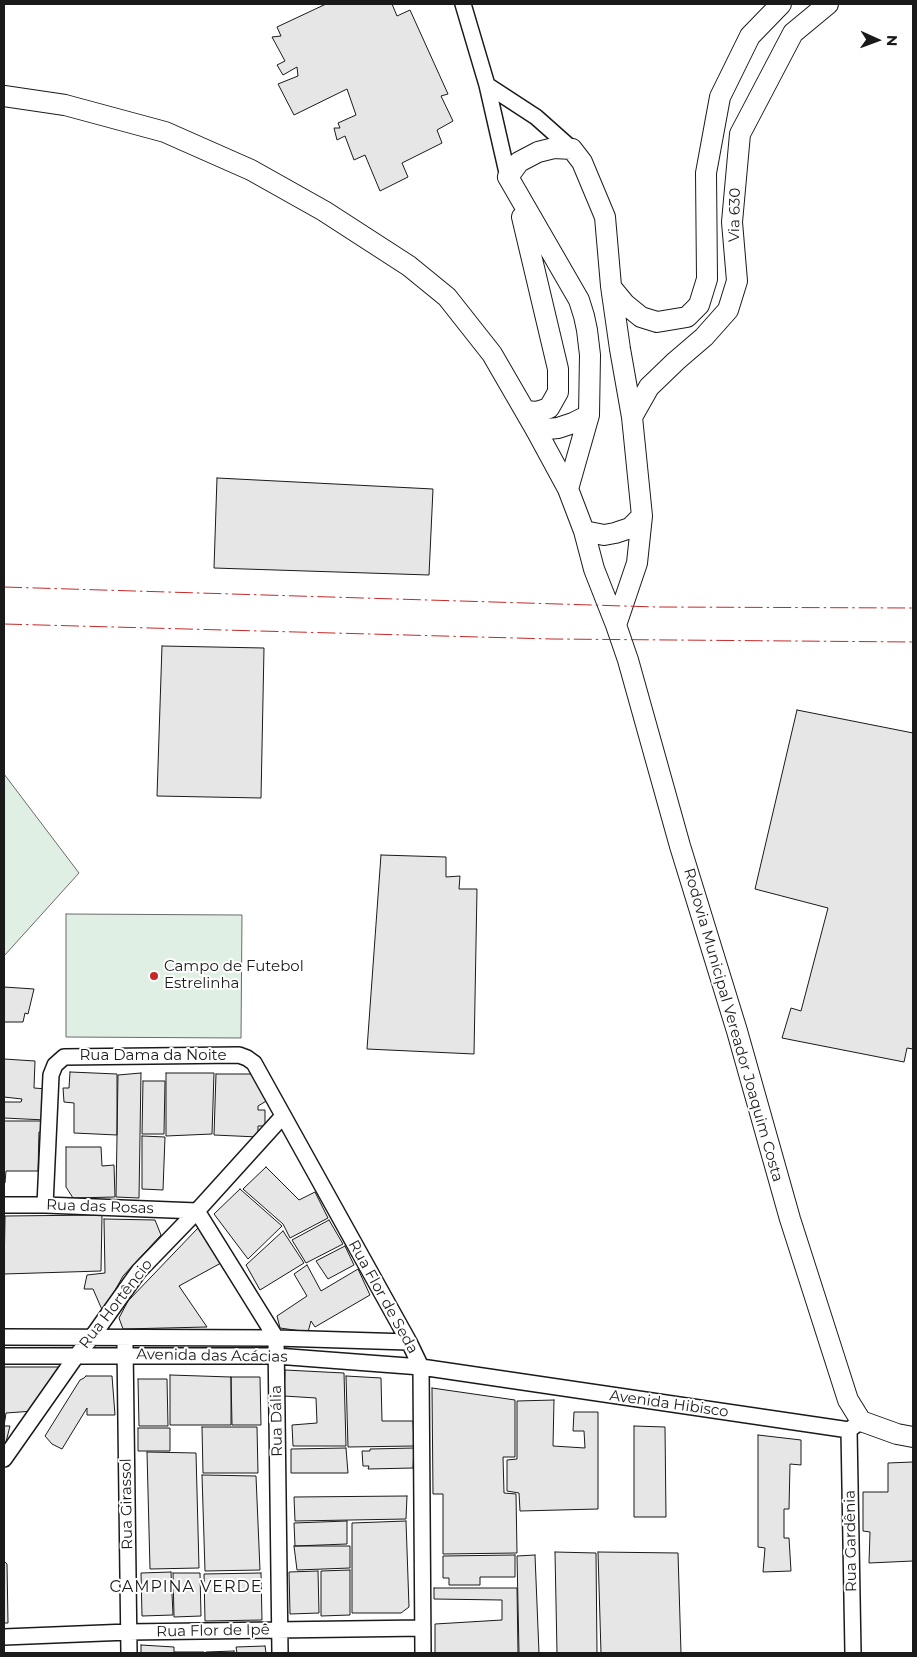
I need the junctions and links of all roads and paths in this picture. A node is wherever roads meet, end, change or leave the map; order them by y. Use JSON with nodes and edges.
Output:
{"nodes":[{"id":1,"x":463,"y":4,"type":"edge"},
{"id":2,"x":781,"y":4,"type":"edge"},
{"id":3,"x":828,"y":4,"type":"edge"},
{"id":4,"x":487,"y":85,"type":"junction"},
{"id":5,"x":4,"y":96,"type":"edge"},
{"id":6,"x":572,"y":149,"type":"junction"},
{"id":7,"x":512,"y":185,"type":"junction"},
{"id":8,"x":611,"y":286,"type":"junction"},
{"id":9,"x":526,"y":411,"type":"junction"},
{"id":10,"x":589,"y":415,"type":"junction"},
{"id":11,"x":632,"y":417,"type":"junction"},
{"id":12,"x":536,"y":430,"type":"junction"},
{"id":13,"x":568,"y":489,"type":"junction"},
{"id":14,"x":642,"y":516,"type":"junction"},
{"id":15,"x":584,"y":532,"type":"junction"},
{"id":16,"x":616,"y":625,"type":"junction"},
{"id":17,"x":247,"y":1058,"type":"joint"},
{"id":18,"x":283,"y":1116,"type":"junction"},
{"id":19,"x":44,"y":1204,"type":"junction"},
{"id":20,"x":4,"y":1205,"type":"edge"},
{"id":21,"x":197,"y":1211,"type":"junction"},
{"id":22,"x":4,"y":1337,"type":"edge"},
{"id":23,"x":92,"y":1338,"type":"junction"},
{"id":24,"x":124,"y":1338,"type":"junction"},
{"id":25,"x":276,"y":1338,"type":"junction"},
{"id":26,"x":409,"y":1342,"type":"junction"},
{"id":27,"x":77,"y":1355,"type":"junction"},
{"id":28,"x":125,"y":1355,"type":"junction"},
{"id":29,"x":4,"y":1356,"type":"edge"},
{"id":30,"x":276,"y":1356,"type":"junction"},
{"id":31,"x":421,"y":1367,"type":"junction"},
{"id":32,"x":855,"y":1425,"type":"junction"},
{"id":33,"x":913,"y":1437,"type":"edge"},
{"id":34,"x":4,"y":1459,"type":"edge"},
{"id":35,"x":423,"y":1628,"type":"junction"},
{"id":36,"x":280,"y":1630,"type":"junction"},
{"id":37,"x":128,"y":1632,"type":"junction"},
{"id":38,"x":4,"y":1638,"type":"edge"},
{"id":39,"x":129,"y":1653,"type":"edge"},
{"id":40,"x":280,"y":1653,"type":"edge"},
{"id":41,"x":423,"y":1653,"type":"edge"},
{"id":42,"x":853,"y":1653,"type":"edge"}],
"edges":[{"from":1,"to":4,"type":"street"},
{"from":2,"to":8,"type":"main road","name":"Via 630"},
{"from":3,"to":11,"type":"main road","name":"Via 630"},
{"from":4,"to":6,"type":"street"},
{"from":4,"to":7,"type":"street"},
{"from":5,"to":9,"type":"main road"},
{"from":6,"to":7,"type":"main road"},
{"from":6,"to":8,"type":"main road"},
{"from":7,"to":9,"type":"main road"},
{"from":7,"to":10,"type":"main road"},
{"from":8,"to":11,"type":"main road"},
{"from":9,"to":12,"type":"main road"},
{"from":10,"to":12,"type":"main road"},
{"from":10,"to":13,"type":"main road"},
{"from":11,"to":14,"type":"main road"},
{"from":12,"to":13,"type":"main road"},
{"from":13,"to":15,"type":"main road","name":"Rodovia Municipal Vereador Joaquim Costa"},
{"from":14,"to":15,"type":"main road"},
{"from":14,"to":16,"type":"main road"},
{"from":15,"to":16,"type":"main road","name":"Rodovia Municipal Vereador Joaquim Costa"},
{"from":16,"to":32,"type":"main road","name":"Rodovia Municipal Vereador Joaquim Costa"},
{"from":17,"to":18,"type":"street","name":"Rua Flor de Seda"},
{"from":17,"to":19,"type":"street","name":"Rua Dama da Noite"},
{"from":18,"to":21,"type":"street","name":"Rua Hortêncio"},
{"from":18,"to":26,"type":"street","name":"Rua Flor de Seda"},
{"from":19,"to":20,"type":"street","name":"Rua das Rosas"},
{"from":19,"to":21,"type":"street","name":"Rua das Rosas"},
{"from":21,"to":23,"type":"street","name":"Rua Hortêncio"},
{"from":21,"to":25,"type":"street"},
{"from":22,"to":23,"type":"street","name":"Avenida das Acácias"},
{"from":23,"to":24,"type":"street","name":"Avenida das Acácias"},
{"from":23,"to":27,"type":"street","name":"Rua Hortêncio"},
{"from":24,"to":25,"type":"street","name":"Avenida das Acácias"},
{"from":24,"to":28,"type":"street","name":"Rua Girassol"},
{"from":25,"to":26,"type":"street","name":"Avenida das Acácias"},
{"from":25,"to":30,"type":"street","name":"Rua Dália"},
{"from":26,"to":31,"type":"street","name":"Rua Flor de Seda"},
{"from":27,"to":28,"type":"street","name":"Avenida das Acácias"},
{"from":27,"to":29,"type":"street","name":"Avenida das Acácias"},
{"from":27,"to":34,"type":"street","name":"Rua Hortêncio"},
{"from":28,"to":30,"type":"street","name":"Avenida das Acácias"},
{"from":28,"to":37,"type":"street","name":"Rua Girassol"},
{"from":30,"to":31,"type":"street","name":"Avenida das Acácias"},
{"from":30,"to":36,"type":"street","name":"Rua Dália"},
{"from":31,"to":32,"type":"street","name":"Avenida Hibisco"},
{"from":31,"to":35,"type":"street","name":"Rua Flor de Seda"},
{"from":32,"to":33,"type":"main road","name":"Avenida Hibisco"},
{"from":32,"to":42,"type":"street","name":"Rua Gardênia"},
{"from":35,"to":36,"type":"street","name":"Rua Flor de Ipê"},
{"from":35,"to":41,"type":"street","name":"Rua Flor de Seda"},
{"from":36,"to":37,"type":"street","name":"Rua Flor de Ipê"},
{"from":36,"to":40,"type":"street","name":"Rua Dália"},
{"from":37,"to":38,"type":"street","name":"Rua Flor de Ipê"},
{"from":37,"to":39,"type":"street","name":"Rua Girassol"}]}
